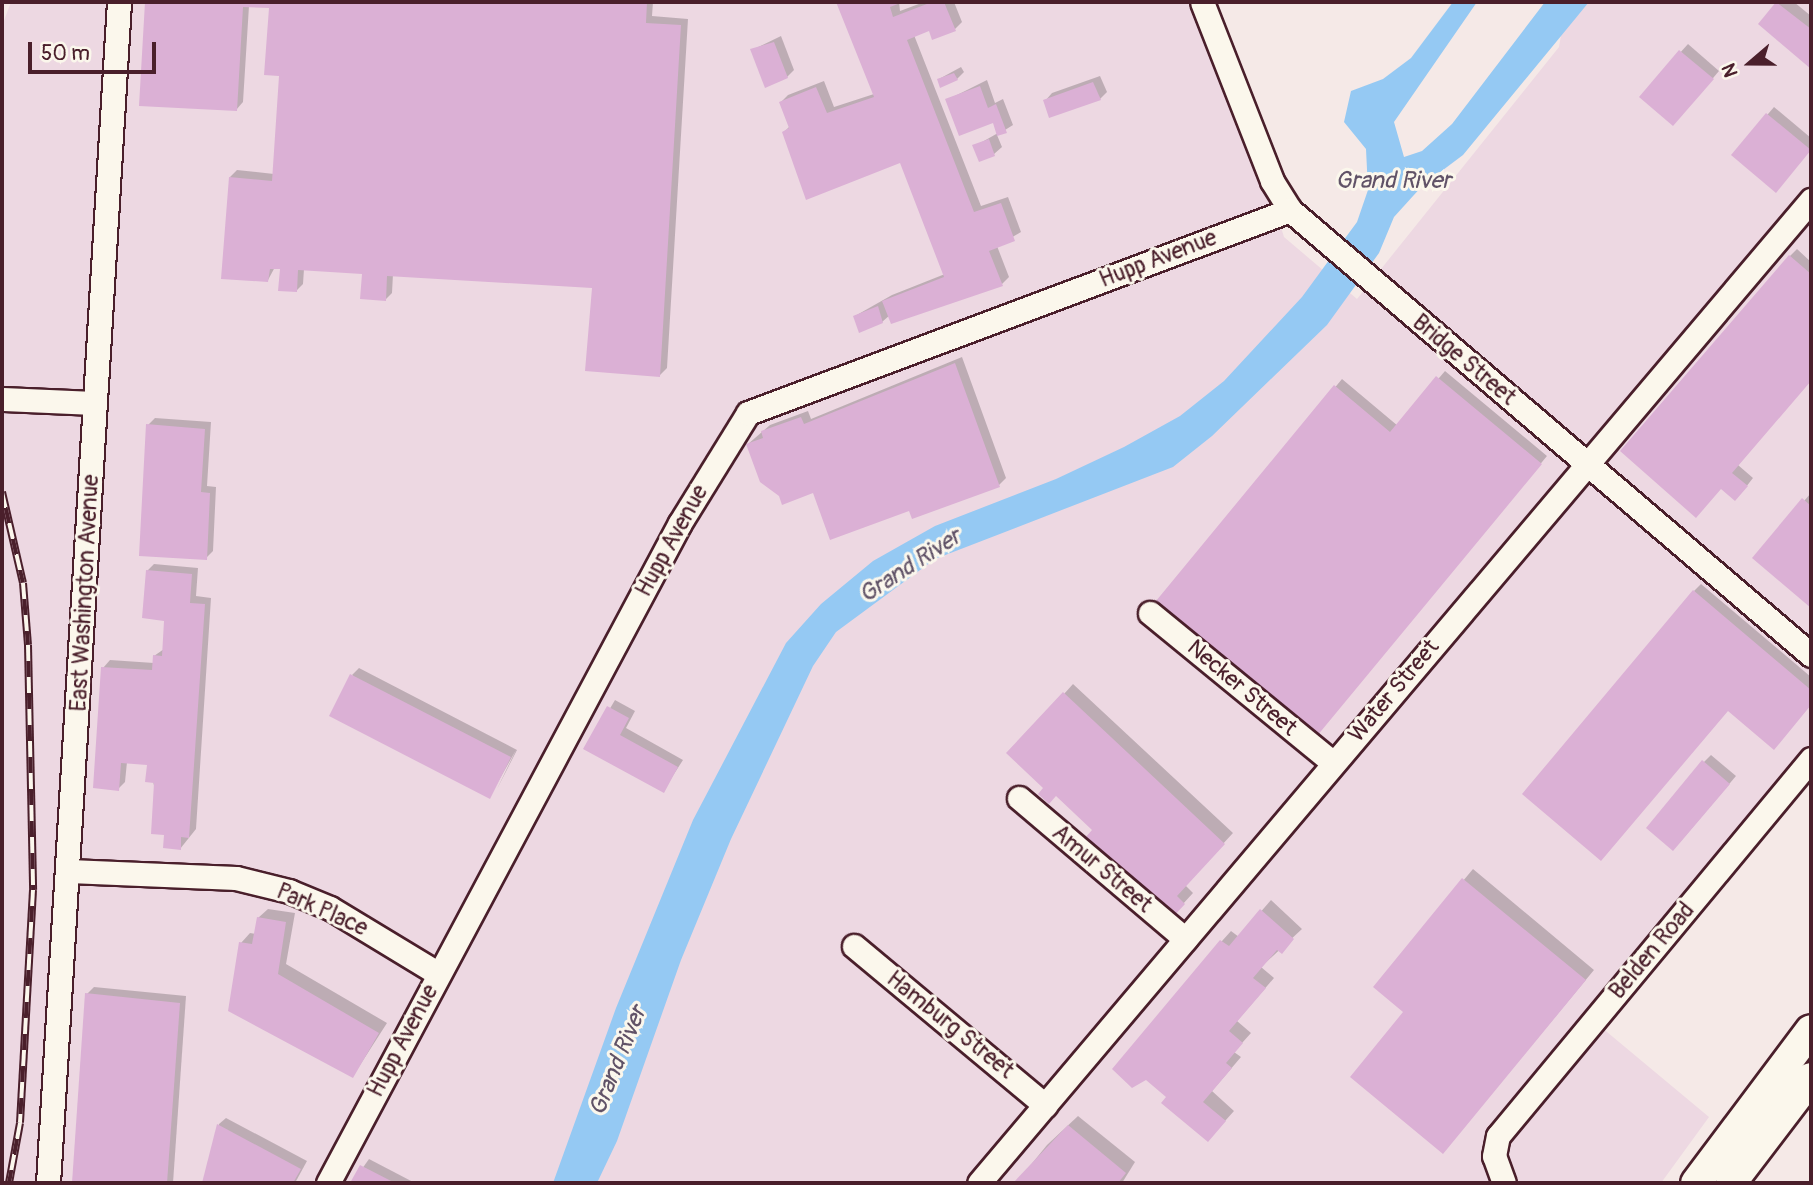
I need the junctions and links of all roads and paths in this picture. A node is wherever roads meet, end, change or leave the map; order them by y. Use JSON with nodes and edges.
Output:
{"nodes":[{"id":1,"x":119,"y":2,"type":"edge"},
{"id":2,"x":1202,"y":2,"type":"edge"},
{"id":3,"x":1811,"y":201,"type":"edge"},
{"id":4,"x":1290,"y":209,"type":"junction"},
{"id":5,"x":2,"y":399,"type":"edge"},
{"id":6,"x":94,"y":403,"type":"junction"},
{"id":7,"x":1586,"y":463,"type":"junction"},
{"id":8,"x":1150,"y":612,"type":"dead end"},
{"id":9,"x":1811,"y":655,"type":"edge"},
{"id":10,"x":1811,"y":759,"type":"edge"},
{"id":11,"x":1333,"y":763,"type":"junction"},
{"id":12,"x":1019,"y":798,"type":"dead end"},
{"id":13,"x":69,"y":872,"type":"junction"},
{"id":14,"x":1185,"y":939,"type":"junction"},
{"id":15,"x":854,"y":946,"type":"dead end"},
{"id":16,"x":439,"y":974,"type":"junction"},
{"id":17,"x":1811,"y":1030,"type":"edge"},
{"id":18,"x":1811,"y":1078,"type":"edge"},
{"id":19,"x":1045,"y":1105,"type":"junction"},
{"id":20,"x":48,"y":1183,"type":"edge"},
{"id":21,"x":328,"y":1183,"type":"edge"},
{"id":22,"x":979,"y":1183,"type":"edge"},
{"id":23,"x":1504,"y":1183,"type":"edge"},
{"id":24,"x":1696,"y":1183,"type":"edge"},
{"id":25,"x":1731,"y":1183,"type":"edge"}],
"edges":[{"from":1,"to":6,"type":"street","name":"East Washington Avenue"},
{"from":2,"to":4,"type":"street","name":"Bridge Street"},
{"from":3,"to":7,"type":"street","name":"Water Street"},
{"from":4,"to":7,"type":"street","name":"Bridge Street"},
{"from":4,"to":16,"type":"street","name":"Hupp Avenue"},
{"from":5,"to":6,"type":"street"},
{"from":6,"to":13,"type":"street","name":"East Washington Avenue"},
{"from":7,"to":9,"type":"street","name":"Bridge Street"},
{"from":7,"to":11,"type":"street","name":"Water Street"},
{"from":8,"to":11,"type":"street","name":"Necker Street"},
{"from":10,"to":23,"type":"street","name":"Belden Road"},
{"from":11,"to":14,"type":"street","name":"Water Street"},
{"from":12,"to":14,"type":"street","name":"Amur Street"},
{"from":13,"to":16,"type":"street","name":"Park Place"},
{"from":13,"to":20,"type":"street","name":"East Washington Avenue"},
{"from":14,"to":19,"type":"street","name":"Water Street"},
{"from":15,"to":19,"type":"street","name":"Hamburg Street"},
{"from":16,"to":21,"type":"street","name":"Hupp Avenue"},
{"from":17,"to":24,"type":"main road"},
{"from":18,"to":25,"type":"main road"},
{"from":19,"to":22,"type":"street","name":"Water Street"}]}
